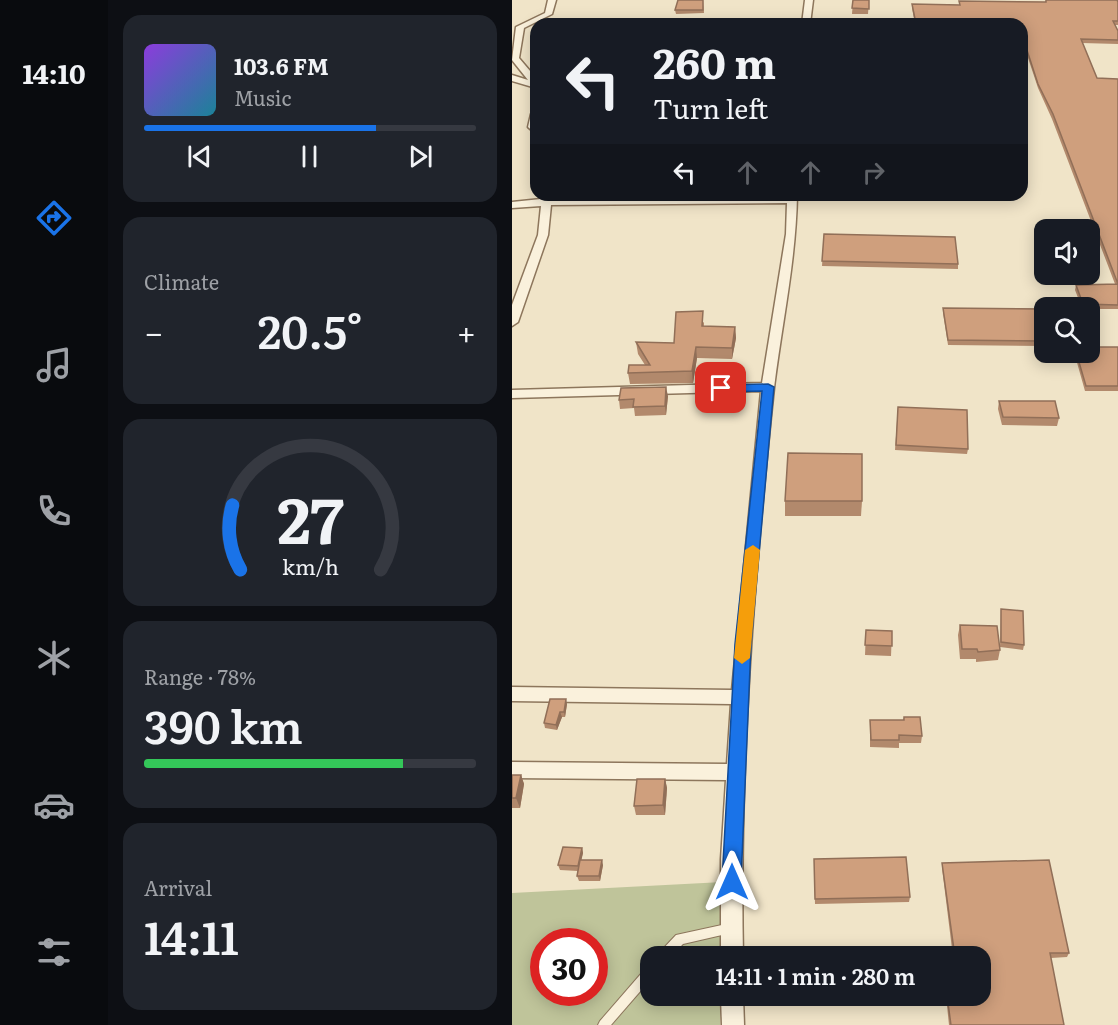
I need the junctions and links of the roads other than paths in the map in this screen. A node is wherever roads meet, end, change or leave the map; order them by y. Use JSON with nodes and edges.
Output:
{"nodes":[{"id":1,"x":552,"y":0,"type":"edge"},
{"id":2,"x":809,"y":0,"type":"edge"},
{"id":3,"x":538,"y":18,"type":"edge"},
{"id":4,"x":807,"y":18,"type":"edge"},
{"id":5,"x":530,"y":21,"type":"edge"},
{"id":6,"x":516,"y":27,"type":"edge"},
{"id":7,"x":530,"y":77,"type":"edge"},
{"id":8,"x":512,"y":78,"type":"edge"},
{"id":9,"x":530,"y":82,"type":"edge"},
{"id":10,"x":531,"y":201,"type":"edge"},
{"id":11,"x":546,"y":201,"type":"edge"},
{"id":12,"x":792,"y":201,"type":"edge"},
{"id":13,"x":512,"y":205,"type":"edge"},
{"id":14,"x":512,"y":322,"type":"edge"},
{"id":15,"x":768,"y":387,"type":"junction"},
{"id":16,"x":512,"y":394,"type":"edge"},
{"id":17,"x":512,"y":694,"type":"edge"},
{"id":18,"x":740,"y":697,"type":"junction"},
{"id":19,"x":512,"y":770,"type":"edge"},
{"id":20,"x":736,"y":772,"type":"junction"},
{"id":21,"x":732,"y":928,"type":"junction"},
{"id":22,"x":674,"y":946,"type":"edge"},
{"id":23,"x":732,"y":946,"type":"edge"},
{"id":24,"x":640,"y":984,"type":"edge"},
{"id":25,"x":732,"y":1006,"type":"edge"},
{"id":26,"x":604,"y":1025,"type":"edge"},
{"id":27,"x":733,"y":1025,"type":"edge"}],
"edges":[{"from":1,"to":3,"type":"street"},
{"from":2,"to":4,"type":"street"},
{"from":5,"to":6,"type":"street"},
{"from":6,"to":7,"type":"street"},
{"from":8,"to":9,"type":"street"},
{"from":10,"to":13,"type":"street"},
{"from":11,"to":14,"type":"street"},
{"from":12,"to":15,"type":"street"},
{"from":15,"to":16,"type":"street"},
{"from":15,"to":18,"type":"street"},
{"from":17,"to":18,"type":"street"},
{"from":18,"to":20,"type":"street"},
{"from":19,"to":20,"type":"street"},
{"from":20,"to":21,"type":"street"},
{"from":21,"to":22,"type":"lane"},
{"from":21,"to":23,"type":"street"},
{"from":24,"to":26,"type":"lane"},
{"from":25,"to":27,"type":"street"}]}
